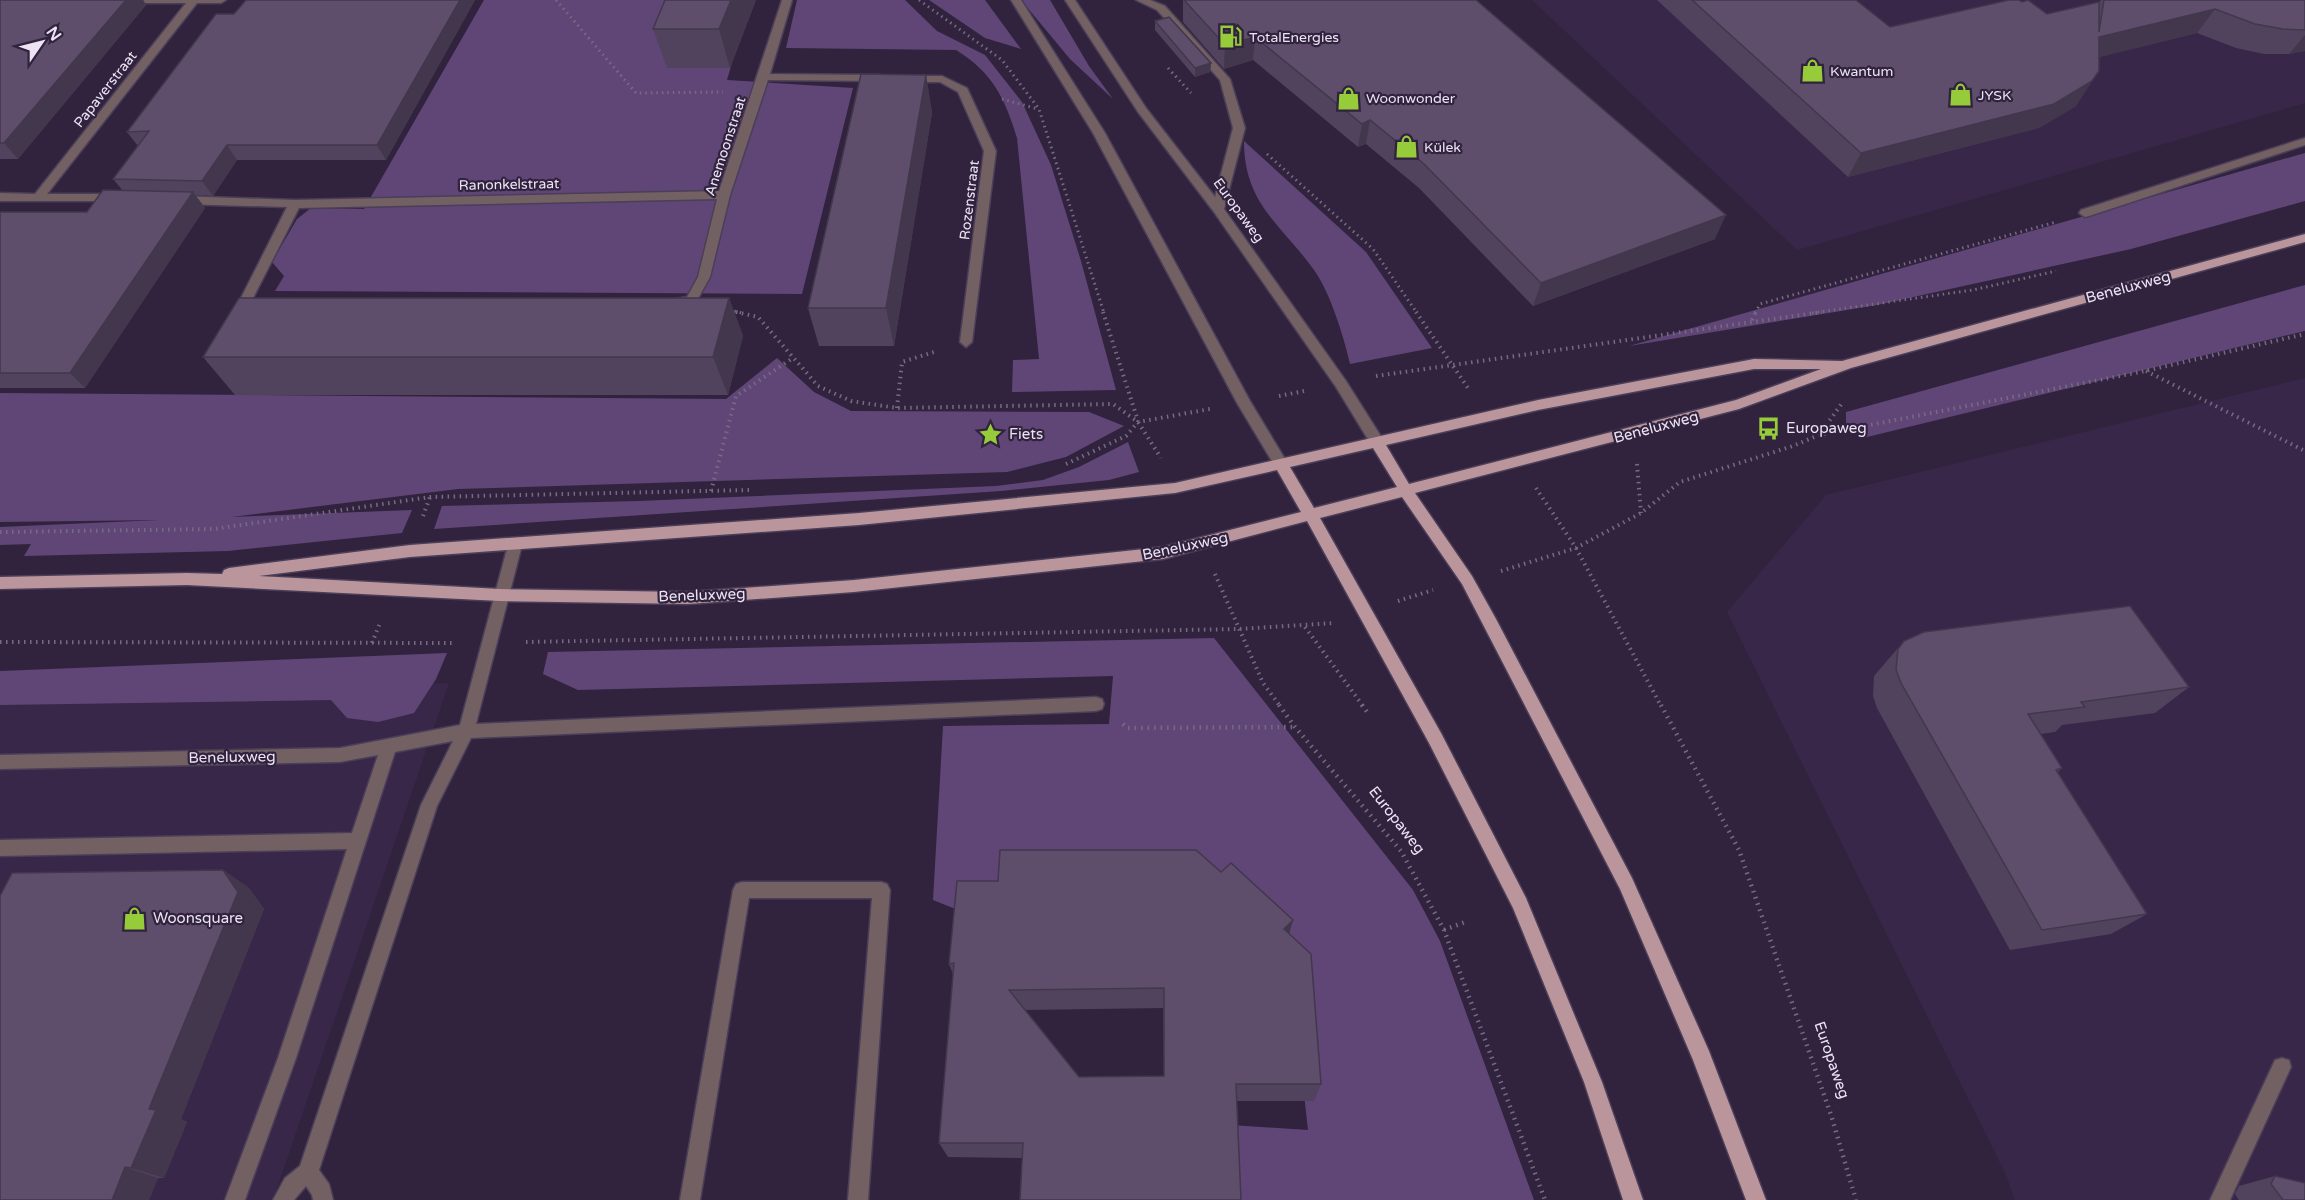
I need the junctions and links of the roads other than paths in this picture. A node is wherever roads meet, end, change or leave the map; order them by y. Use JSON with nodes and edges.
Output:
{"nodes":[{"id":1,"x":114,"y":0,"type":"edge"},
{"id":2,"x":194,"y":0,"type":"edge"},
{"id":3,"x":221,"y":0,"type":"edge"},
{"id":4,"x":787,"y":0,"type":"edge"},
{"id":5,"x":1016,"y":0,"type":"edge"},
{"id":6,"x":1070,"y":0,"type":"edge"},
{"id":7,"x":1141,"y":0,"type":"edge"},
{"id":8,"x":763,"y":77,"type":"junction"},
{"id":9,"x":2305,"y":141,"type":"edge"},
{"id":10,"x":724,"y":195,"type":"junction"},
{"id":11,"x":39,"y":196,"type":"junction"},
{"id":12,"x":0,"y":197,"type":"edge"},
{"id":13,"x":132,"y":199,"type":"edge"},
{"id":14,"x":167,"y":200,"type":"edge"},
{"id":15,"x":295,"y":204,"type":"junction"},
{"id":16,"x":1218,"y":209,"type":"junction"},
{"id":17,"x":2085,"y":213,"type":"road end"},
{"id":18,"x":2305,"y":238,"type":"edge"},
{"id":19,"x":267,"y":304,"type":"edge"},
{"id":20,"x":661,"y":304,"type":"edge"},
{"id":21,"x":966,"y":342,"type":"road end"},
{"id":22,"x":1846,"y":364,"type":"junction"},
{"id":23,"x":1377,"y":442,"type":"junction"},
{"id":24,"x":1281,"y":464,"type":"junction"},
{"id":25,"x":1406,"y":491,"type":"junction"},
{"id":26,"x":1312,"y":516,"type":"junction"},
{"id":27,"x":515,"y":545,"type":"junction"},
{"id":28,"x":187,"y":579,"type":"junction"},
{"id":29,"x":0,"y":583,"type":"edge"},
{"id":30,"x":500,"y":595,"type":"junction"},
{"id":31,"x":1096,"y":704,"type":"road end"},
{"id":32,"x":466,"y":732,"type":"junction"},
{"id":33,"x":389,"y":746,"type":"junction"},
{"id":34,"x":0,"y":762,"type":"edge"},
{"id":35,"x":357,"y":841,"type":"junction"},
{"id":36,"x":0,"y":848,"type":"edge"},
{"id":37,"x":2282,"y":1067,"type":"dead end"},
{"id":38,"x":308,"y":1172,"type":"junction"},
{"id":39,"x":235,"y":1200,"type":"edge"},
{"id":40,"x":283,"y":1200,"type":"edge"},
{"id":41,"x":323,"y":1200,"type":"edge"},
{"id":42,"x":690,"y":1200,"type":"edge"},
{"id":43,"x":858,"y":1200,"type":"edge"},
{"id":44,"x":1634,"y":1200,"type":"edge"},
{"id":45,"x":1755,"y":1200,"type":"edge"},
{"id":46,"x":2220,"y":1200,"type":"edge"}],
"edges":[{"from":1,"to":2,"type":"street"},
{"from":2,"to":3,"type":"street"},
{"from":2,"to":11,"type":"street","name":"Papaverstraat"},
{"from":4,"to":8,"type":"street","name":"Anemoonstraat"},
{"from":5,"to":24,"type":"street"},
{"from":6,"to":16,"type":"street","name":"Europaweg"},
{"from":7,"to":16,"type":"street"},
{"from":8,"to":10,"type":"street","name":"Anemoonstraat"},
{"from":8,"to":21,"type":"street","name":"Rozenstraat"},
{"from":9,"to":17,"type":"street"},
{"from":10,"to":15,"type":"street","name":"Ranonkelstraat"},
{"from":10,"to":20,"type":"street","name":"Anemoonstraat"},
{"from":11,"to":12,"type":"street"},
{"from":11,"to":13,"type":"street"},
{"from":14,"to":15,"type":"street","name":"Ranonkelstraat"},
{"from":15,"to":19,"type":"street"},
{"from":16,"to":23,"type":"street","name":"Europaweg"},
{"from":18,"to":22,"type":"main road","name":"Beneluxweg"},
{"from":22,"to":23,"type":"main road","name":"Beneluxweg"},
{"from":22,"to":25,"type":"main road","name":"Beneluxweg"},
{"from":23,"to":24,"type":"main road","name":"Beneluxweg"},
{"from":23,"to":25,"type":"main road"},
{"from":24,"to":26,"type":"main road"},
{"from":24,"to":27,"type":"main road","name":"Beneluxweg"},
{"from":25,"to":26,"type":"main road","name":"Beneluxweg"},
{"from":25,"to":45,"type":"main road"},
{"from":26,"to":30,"type":"main road","name":"Beneluxweg"},
{"from":26,"to":44,"type":"main road"},
{"from":27,"to":28,"type":"main road","name":"Beneluxweg"},
{"from":27,"to":30,"type":"street"},
{"from":28,"to":29,"type":"main road","name":"Beneluxweg"},
{"from":28,"to":30,"type":"main road","name":"Beneluxweg"},
{"from":30,"to":32,"type":"street"},
{"from":31,"to":32,"type":"street","name":"Beneluxweg"},
{"from":32,"to":33,"type":"street","name":"Beneluxweg"},
{"from":32,"to":38,"type":"street"},
{"from":33,"to":34,"type":"street","name":"Beneluxweg"},
{"from":33,"to":35,"type":"street"},
{"from":35,"to":36,"type":"street"},
{"from":35,"to":39,"type":"street"},
{"from":37,"to":46,"type":"street"},
{"from":38,"to":40,"type":"street"},
{"from":38,"to":41,"type":"street"},
{"from":42,"to":43,"type":"street"}]}
